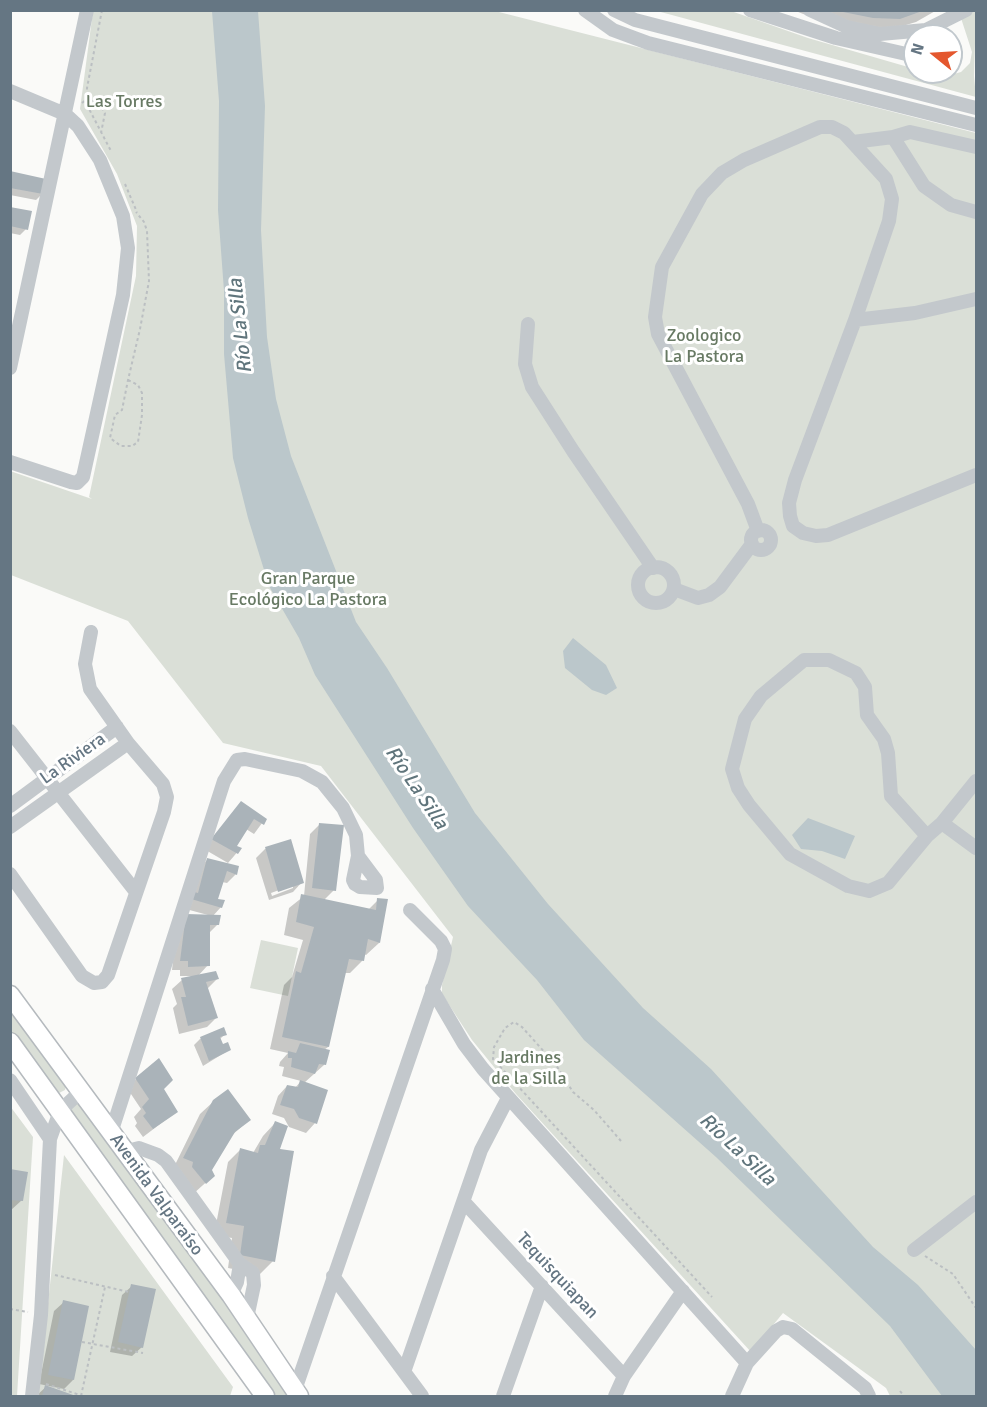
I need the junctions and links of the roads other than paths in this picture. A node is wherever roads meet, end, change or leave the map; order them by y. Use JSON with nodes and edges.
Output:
{"nodes":[{"id":1,"x":87,"y":10,"type":"edge"},
{"id":2,"x":585,"y":10,"type":"edge"},
{"id":3,"x":614,"y":10,"type":"edge"},
{"id":4,"x":750,"y":10,"type":"edge"},
{"id":5,"x":810,"y":10,"type":"edge"},
{"id":6,"x":966,"y":10,"type":"edge"},
{"id":7,"x":903,"y":53,"type":"edge"},
{"id":8,"x":10,"y":92,"type":"edge"},
{"id":9,"x":976,"y":108,"type":"edge"},
{"id":10,"x":65,"y":114,"type":"junction"},
{"id":11,"x":976,"y":125,"type":"edge"},
{"id":12,"x":893,"y":137,"type":"junction"},
{"id":13,"x":852,"y":142,"type":"junction"},
{"id":14,"x":976,"y":147,"type":"edge"},
{"id":15,"x":976,"y":212,"type":"edge"},
{"id":16,"x":976,"y":299,"type":"edge"},
{"id":17,"x":855,"y":320,"type":"junction"},
{"id":18,"x":528,"y":324,"type":"dead end"},
{"id":19,"x":10,"y":368,"type":"edge"},
{"id":20,"x":10,"y":462,"type":"edge"},
{"id":21,"x":976,"y":475,"type":"edge"},
{"id":22,"x":653,"y":567,"type":"junction"},
{"id":23,"x":674,"y":590,"type":"junction"},
{"id":24,"x":91,"y":632,"type":"dead end"},
{"id":25,"x":117,"y":727,"type":"junction"},
{"id":26,"x":10,"y":731,"type":"edge"},
{"id":27,"x":128,"y":742,"type":"junction"},
{"id":28,"x":47,"y":778,"type":"junction"},
{"id":29,"x":976,"y":781,"type":"edge"},
{"id":30,"x":57,"y":792,"type":"junction"},
{"id":31,"x":10,"y":806,"type":"edge"},
{"id":32,"x":942,"y":823,"type":"junction"},
{"id":33,"x":10,"y":827,"type":"edge"},
{"id":34,"x":927,"y":836,"type":"junction"},
{"id":35,"x":976,"y":848,"type":"edge"},
{"id":36,"x":358,"y":856,"type":"dead end"},
{"id":37,"x":10,"y":874,"type":"edge"},
{"id":38,"x":135,"y":892,"type":"junction"},
{"id":39,"x":410,"y":910,"type":"dead end"},
{"id":40,"x":432,"y":989,"type":"junction"},
{"id":41,"x":10,"y":995,"type":"edge"},
{"id":42,"x":10,"y":1042,"type":"edge"},
{"id":43,"x":10,"y":1080,"type":"edge"},
{"id":44,"x":80,"y":1092,"type":"junction"},
{"id":45,"x":508,"y":1098,"type":"junction"},
{"id":46,"x":60,"y":1111,"type":"junction"},
{"id":47,"x":111,"y":1133,"type":"junction"},
{"id":48,"x":50,"y":1139,"type":"junction"},
{"id":49,"x":123,"y":1152,"type":"junction"},
{"id":50,"x":464,"y":1202,"type":"junction"},
{"id":51,"x":976,"y":1202,"type":"edge"},
{"id":52,"x":914,"y":1250,"type":"road end"},
{"id":53,"x":240,"y":1264,"type":"junction"},
{"id":54,"x":333,"y":1276,"type":"junction"},
{"id":55,"x":542,"y":1286,"type":"junction"},
{"id":56,"x":683,"y":1291,"type":"junction"},
{"id":57,"x":231,"y":1295,"type":"junction"},
{"id":58,"x":247,"y":1318,"type":"junction"},
{"id":59,"x":747,"y":1363,"type":"junction"},
{"id":60,"x":404,"y":1371,"type":"junction"},
{"id":61,"x":624,"y":1376,"type":"junction"},
{"id":62,"x":297,"y":1393,"type":"edge"},
{"id":63,"x":32,"y":1396,"type":"edge"},
{"id":64,"x":265,"y":1396,"type":"edge"},
{"id":65,"x":422,"y":1396,"type":"edge"},
{"id":66,"x":503,"y":1396,"type":"edge"},
{"id":67,"x":615,"y":1396,"type":"edge"},
{"id":68,"x":732,"y":1396,"type":"edge"},
{"id":69,"x":869,"y":1396,"type":"edge"}],
"edges":[{"from":1,"to":10,"type":"street"},
{"from":2,"to":11,"type":"street"},
{"from":3,"to":9,"type":"street"},
{"from":4,"to":7,"type":"street"},
{"from":5,"to":6,"type":"street"},
{"from":8,"to":10,"type":"street"},
{"from":10,"to":19,"type":"street"},
{"from":10,"to":20,"type":"street"},
{"from":12,"to":13,"type":"street"},
{"from":12,"to":14,"type":"street"},
{"from":12,"to":15,"type":"street"},
{"from":13,"to":17,"type":"street"},
{"from":13,"to":23,"type":"street"},
{"from":16,"to":17,"type":"street"},
{"from":17,"to":21,"type":"street"},
{"from":18,"to":22,"type":"street"},
{"from":22,"to":23,"type":"street"},
{"from":22,"to":23,"type":"street"},
{"from":24,"to":25,"type":"street"},
{"from":25,"to":27,"type":"street"},
{"from":25,"to":28,"type":"street","name":"La Riviera"},
{"from":26,"to":28,"type":"street"},
{"from":27,"to":30,"type":"street","name":"La Riviera"},
{"from":27,"to":38,"type":"street"},
{"from":28,"to":30,"type":"street"},
{"from":28,"to":31,"type":"street","name":"La Riviera"},
{"from":29,"to":32,"type":"street"},
{"from":30,"to":33,"type":"street","name":"La Riviera"},
{"from":30,"to":38,"type":"street"},
{"from":32,"to":34,"type":"street"},
{"from":32,"to":35,"type":"street"},
{"from":34,"to":34,"type":"street"},
{"from":36,"to":47,"type":"street"},
{"from":37,"to":38,"type":"street"},
{"from":39,"to":40,"type":"street"},
{"from":40,"to":45,"type":"street"},
{"from":40,"to":54,"type":"street"},
{"from":41,"to":44,"type":"main road","name":"Avenida Valparaíso"},
{"from":42,"to":46,"type":"main road","name":"Avenida Valparaíso"},
{"from":43,"to":48,"type":"street"},
{"from":44,"to":46,"type":"street"},
{"from":44,"to":47,"type":"main road","name":"Avenida Valparaíso"},
{"from":45,"to":50,"type":"street"},
{"from":45,"to":56,"type":"street"},
{"from":46,"to":48,"type":"street"},
{"from":46,"to":64,"type":"main road","name":"Avenida Valparaíso"},
{"from":47,"to":49,"type":"main road","name":"Avenida Valparaíso"},
{"from":48,"to":63,"type":"street"},
{"from":49,"to":53,"type":"street"},
{"from":49,"to":57,"type":"main road","name":"Avenida Valparaíso"},
{"from":50,"to":55,"type":"street","name":"Tequisquiapan"},
{"from":50,"to":60,"type":"street"},
{"from":51,"to":52,"type":"street"},
{"from":53,"to":57,"type":"street"},
{"from":53,"to":58,"type":"street"},
{"from":54,"to":60,"type":"street"},
{"from":54,"to":62,"type":"street"},
{"from":55,"to":61,"type":"street","name":"Tequisquiapan"},
{"from":55,"to":66,"type":"street"},
{"from":56,"to":59,"type":"street"},
{"from":56,"to":61,"type":"street"},
{"from":57,"to":58,"type":"main road","name":"Avenida Valparaíso"},
{"from":58,"to":62,"type":"main road","name":"Avenida Valparaíso"},
{"from":59,"to":68,"type":"street"},
{"from":59,"to":69,"type":"street"},
{"from":60,"to":65,"type":"street"},
{"from":61,"to":67,"type":"street"}]}
